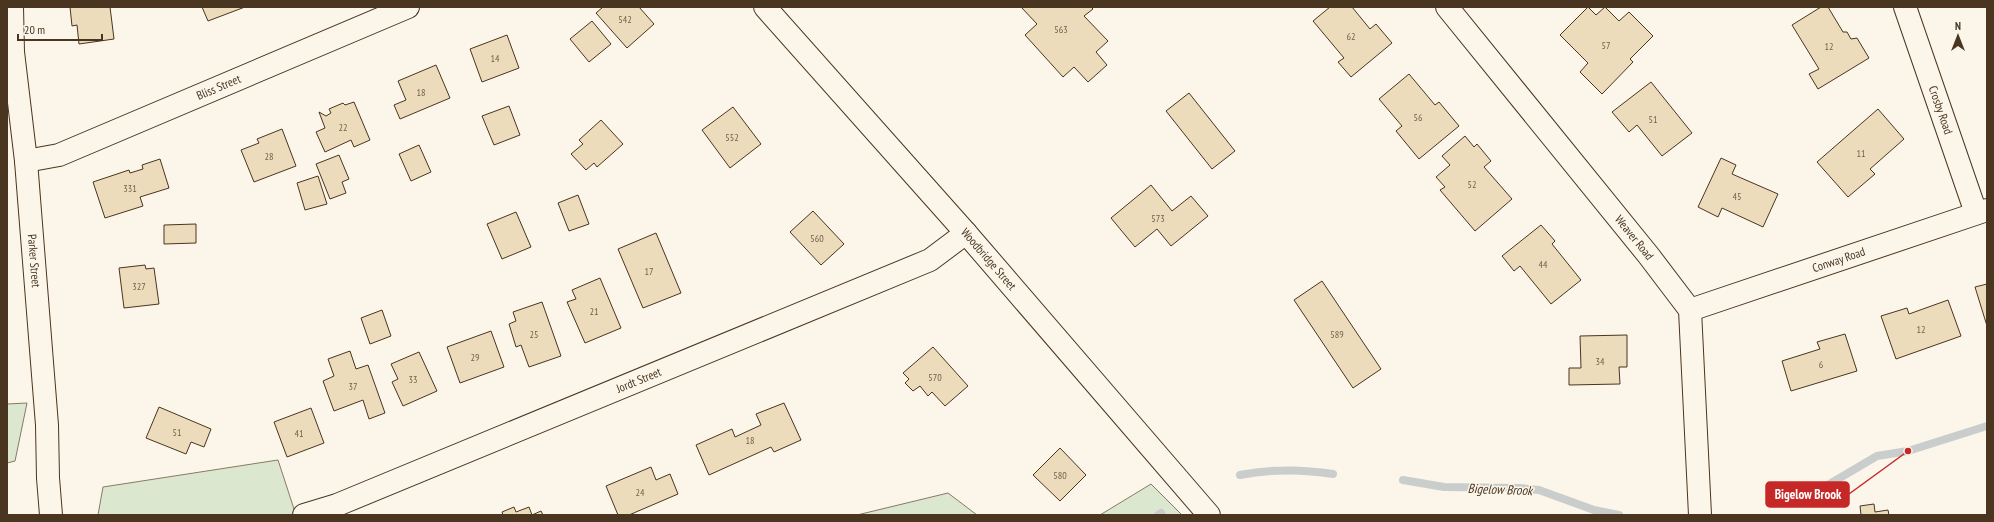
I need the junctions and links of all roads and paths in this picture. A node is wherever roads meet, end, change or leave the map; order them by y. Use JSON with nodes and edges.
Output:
{"nodes":[{"id":1,"x":12,"y":7,"type":"edge"},
{"id":2,"x":408,"y":7,"type":"edge"},
{"id":3,"x":765,"y":7,"type":"edge"},
{"id":4,"x":1447,"y":7,"type":"edge"},
{"id":5,"x":1905,"y":7,"type":"edge"},
{"id":6,"x":26,"y":161,"type":"junction"},
{"id":7,"x":1982,"y":212,"type":"edge"},
{"id":8,"x":966,"y":233,"type":"junction"},
{"id":9,"x":1690,"y":310,"type":"junction"},
{"id":10,"x":51,"y":515,"type":"edge"},
{"id":11,"x":304,"y":515,"type":"edge"},
{"id":12,"x":1209,"y":515,"type":"edge"},
{"id":13,"x":1700,"y":515,"type":"edge"}],
"edges":[{"from":1,"to":6,"type":"street","name":"Parker Street"},
{"from":2,"to":6,"type":"street","name":"Bliss Street"},
{"from":3,"to":8,"type":"street","name":"Woodbridge Street"},
{"from":4,"to":9,"type":"street","name":"Weaver Road"},
{"from":5,"to":7,"type":"street","name":"Crosby Road"},
{"from":6,"to":10,"type":"street","name":"Parker Street"},
{"from":7,"to":9,"type":"street","name":"Conway Road"},
{"from":8,"to":11,"type":"street","name":"Jordt Street"},
{"from":8,"to":12,"type":"street","name":"Woodbridge Street"},
{"from":9,"to":13,"type":"street"}]}
